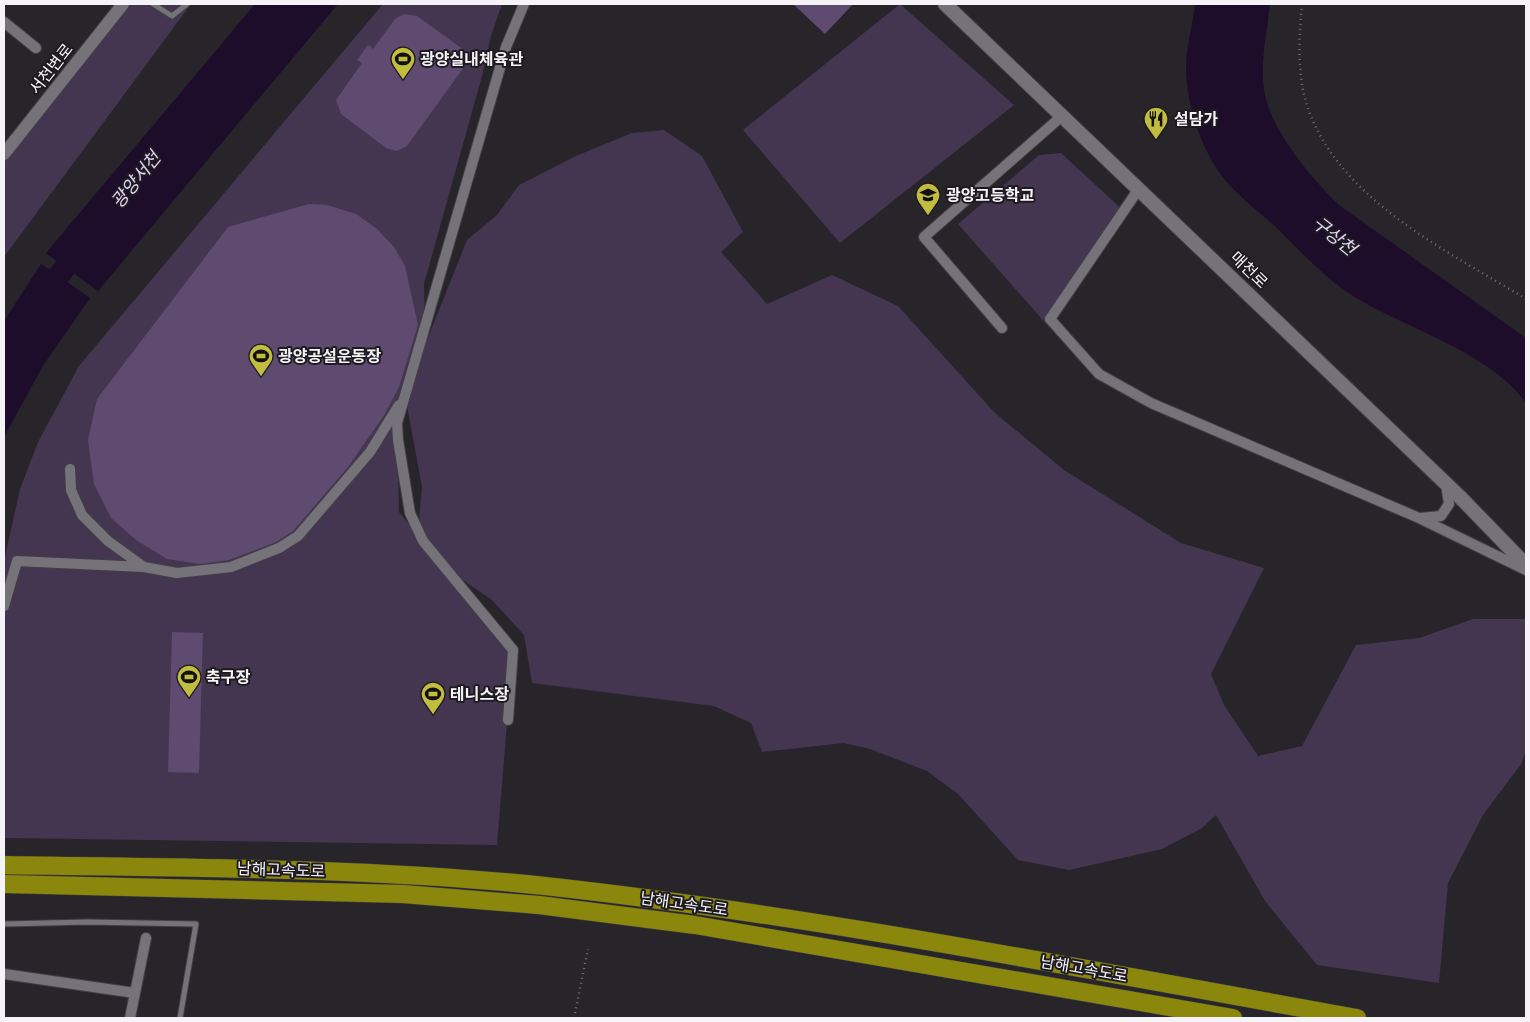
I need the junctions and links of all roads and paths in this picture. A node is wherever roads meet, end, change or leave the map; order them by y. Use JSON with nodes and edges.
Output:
{"nodes":[{"id":1,"x":123,"y":4,"type":"edge"},
{"id":2,"x":153,"y":4,"type":"edge"},
{"id":3,"x":187,"y":4,"type":"edge"},
{"id":4,"x":524,"y":4,"type":"edge"},
{"id":5,"x":945,"y":4,"type":"edge"},
{"id":6,"x":1302,"y":4,"type":"edge"},
{"id":7,"x":4,"y":22,"type":"edge"},
{"id":8,"x":36,"y":48,"type":"dead end"},
{"id":9,"x":1062,"y":116,"type":"junction"},
{"id":10,"x":4,"y":154,"type":"edge"},
{"id":11,"x":1138,"y":190,"type":"junction"},
{"id":12,"x":1526,"y":299,"type":"edge"},
{"id":13,"x":1002,"y":328,"type":"dead end"},
{"id":14,"x":404,"y":396,"type":"junction"},
{"id":15,"x":70,"y":468,"type":"dead end"},
{"id":16,"x":1446,"y":484,"type":"junction"},
{"id":17,"x":1419,"y":518,"type":"junction"},
{"id":18,"x":1526,"y":565,"type":"edge"},
{"id":19,"x":144,"y":567,"type":"junction"},
{"id":20,"x":1526,"y":570,"type":"edge"},
{"id":21,"x":4,"y":606,"type":"edge"},
{"id":22,"x":508,"y":720,"type":"dead end"},
{"id":23,"x":4,"y":865,"type":"edge"},
{"id":24,"x":4,"y":884,"type":"edge"},
{"id":25,"x":4,"y":924,"type":"edge"},
{"id":26,"x":146,"y":938,"type":"dead end"},
{"id":27,"x":588,"y":950,"type":"dead end"},
{"id":28,"x":4,"y":974,"type":"edge"},
{"id":29,"x":134,"y":993,"type":"junction"},
{"id":30,"x":130,"y":1018,"type":"edge"},
{"id":31,"x":180,"y":1018,"type":"edge"},
{"id":32,"x":574,"y":1018,"type":"edge"},
{"id":33,"x":1233,"y":1018,"type":"edge"},
{"id":34,"x":1357,"y":1018,"type":"edge"}],
"edges":[{"from":1,"to":10,"type":"street","name":"서천변로"},
{"from":2,"to":3,"type":"lane"},
{"from":4,"to":14,"type":"street"},
{"from":5,"to":9,"type":"main road","name":"매천로"},
{"from":6,"to":12,"type":"path"},
{"from":7,"to":8,"type":"street"},
{"from":9,"to":11,"type":"main road","name":"매천로"},
{"from":9,"to":13,"type":"street"},
{"from":11,"to":16,"type":"main road","name":"매천로"},
{"from":11,"to":17,"type":"street"},
{"from":14,"to":19,"type":"street"},
{"from":14,"to":22,"type":"street"},
{"from":15,"to":19,"type":"street"},
{"from":16,"to":17,"type":"street"},
{"from":16,"to":18,"type":"main road","name":"매천로"},
{"from":17,"to":20,"type":"street"},
{"from":19,"to":21,"type":"street"},
{"from":23,"to":34,"type":"highway","name":"남해고속도로"},
{"from":24,"to":33,"type":"highway","name":"남해고속도로"},
{"from":25,"to":31,"type":"lane"},
{"from":26,"to":29,"type":"street"},
{"from":27,"to":32,"type":"path"},
{"from":28,"to":29,"type":"street"},
{"from":29,"to":30,"type":"street"}]}
